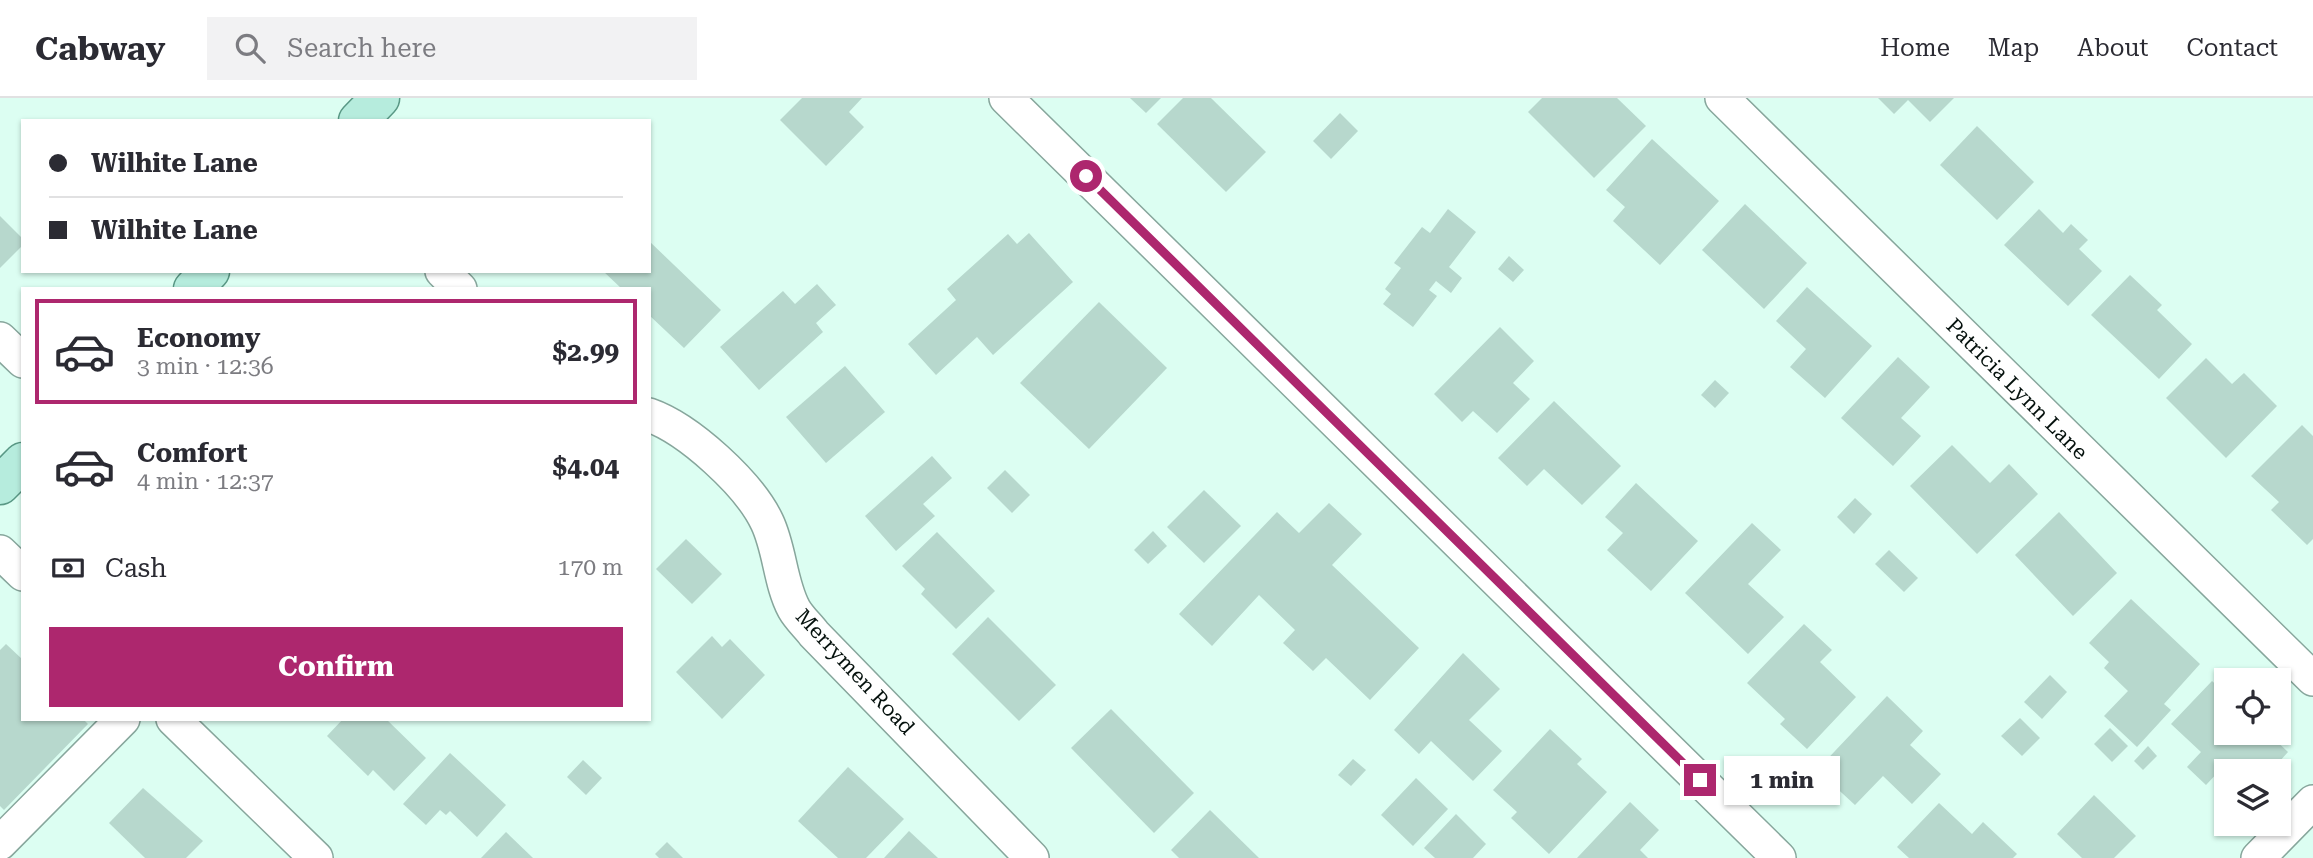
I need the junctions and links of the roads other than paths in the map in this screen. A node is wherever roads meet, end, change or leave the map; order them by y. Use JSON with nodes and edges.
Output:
{"nodes":[{"id":1,"x":380,"y":98,"type":"edge"},
{"id":2,"x":1006,"y":98,"type":"edge"},
{"id":3,"x":1722,"y":98,"type":"edge"},
{"id":4,"x":360,"y":119,"type":"edge"},
{"id":5,"x":208,"y":273,"type":"edge"},
{"id":6,"x":444,"y":273,"type":"edge"},
{"id":7,"x":194,"y":287,"type":"edge"},
{"id":8,"x":458,"y":287,"type":"edge"},
{"id":9,"x":0,"y":339,"type":"edge"},
{"id":10,"x":21,"y":359,"type":"edge"},
{"id":11,"x":651,"y":416,"type":"edge"},
{"id":12,"x":21,"y":464,"type":"edge"},
{"id":13,"x":0,"y":485,"type":"edge"},
{"id":14,"x":0,"y":552,"type":"edge"},
{"id":15,"x":21,"y":572,"type":"edge"},
{"id":16,"x":2313,"y":679,"type":"edge"},
{"id":17,"x":121,"y":721,"type":"edge"},
{"id":18,"x":175,"y":721,"type":"edge"},
{"id":19,"x":2313,"y":802,"type":"edge"},
{"id":20,"x":0,"y":843,"type":"edge"},
{"id":21,"x":316,"y":858,"type":"edge"},
{"id":22,"x":1032,"y":858,"type":"edge"},
{"id":23,"x":1779,"y":858,"type":"edge"},
{"id":24,"x":2258,"y":858,"type":"edge"}],
"edges":[{"from":1,"to":4,"type":"main road"},
{"from":2,"to":23,"type":"street"},
{"from":3,"to":16,"type":"street","name":"Patricia Lynn Lane"},
{"from":5,"to":7,"type":"main road"},
{"from":6,"to":8,"type":"street"},
{"from":9,"to":10,"type":"street"},
{"from":11,"to":22,"type":"street","name":"Merrymen Road"},
{"from":12,"to":13,"type":"main road"},
{"from":14,"to":15,"type":"street"},
{"from":17,"to":20,"type":"street"},
{"from":18,"to":21,"type":"street"},
{"from":19,"to":24,"type":"street"}]}
